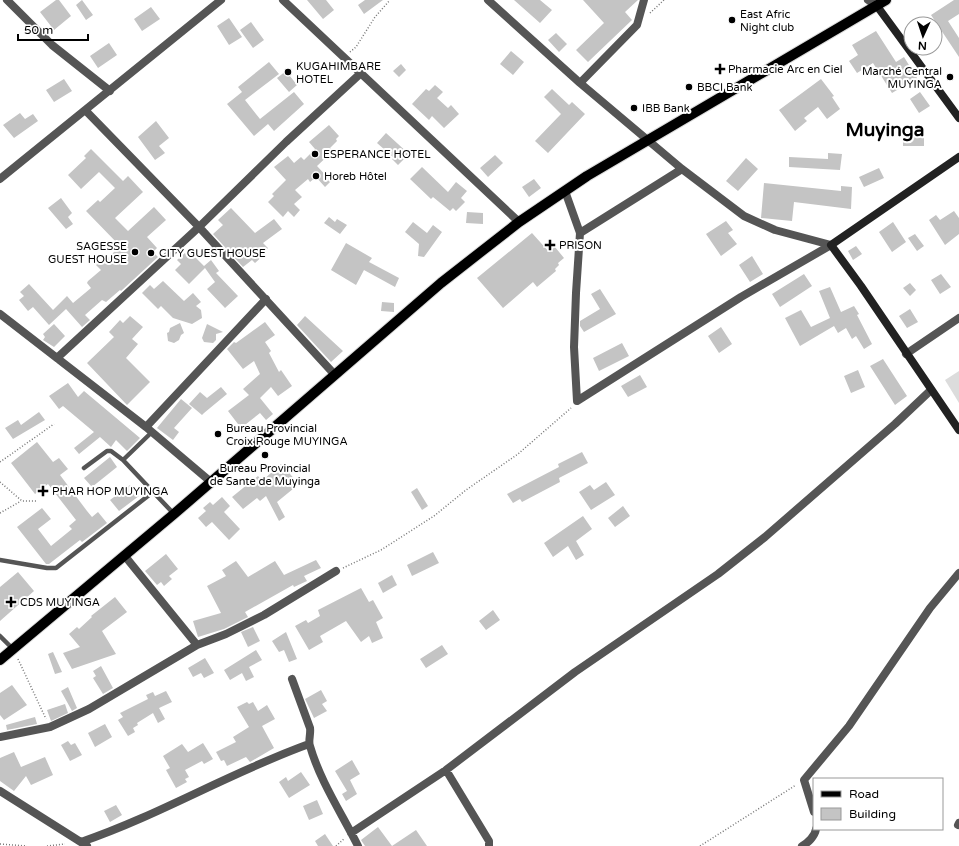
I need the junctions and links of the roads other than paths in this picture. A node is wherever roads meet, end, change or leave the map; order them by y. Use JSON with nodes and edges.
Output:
{"nodes":[{"id":1,"x":8,"y":0,"type":"edge"},
{"id":2,"x":221,"y":0,"type":"edge"},
{"id":3,"x":283,"y":0,"type":"edge"},
{"id":4,"x":488,"y":0,"type":"edge"},
{"id":5,"x":644,"y":0,"type":"edge"},
{"id":6,"x":886,"y":0,"type":"edge"},
{"id":7,"x":872,"y":3,"type":"edge"},
{"id":8,"x":361,"y":73,"type":"junction"},
{"id":9,"x":580,"y":83,"type":"junction"},
{"id":10,"x":110,"y":91,"type":"junction"},
{"id":11,"x":86,"y":111,"type":"junction"},
{"id":12,"x":959,"y":118,"type":"edge"},
{"id":13,"x":649,"y":140,"type":"junction"},
{"id":14,"x":959,"y":157,"type":"edge"},
{"id":15,"x":682,"y":169,"type":"junction"},
{"id":16,"x":0,"y":179,"type":"edge"},
{"id":17,"x":565,"y":191,"type":"junction"},
{"id":18,"x":520,"y":222,"type":"junction"},
{"id":19,"x":199,"y":227,"type":"junction"},
{"id":20,"x":580,"y":233,"type":"junction"},
{"id":21,"x":831,"y":245,"type":"junction"},
{"id":22,"x":266,"y":300,"type":"junction"},
{"id":23,"x":0,"y":314,"type":"edge"},
{"id":24,"x":959,"y":318,"type":"edge"},
{"id":25,"x":906,"y":354,"type":"junction"},
{"id":26,"x":57,"y":358,"type":"junction"},
{"id":27,"x":335,"y":375,"type":"junction"},
{"id":28,"x":931,"y":390,"type":"junction"},
{"id":29,"x":149,"y":429,"type":"junction"},
{"id":30,"x":959,"y":430,"type":"edge"},
{"id":31,"x":122,"y":460,"type":"junction"},
{"id":32,"x":84,"y":468,"type":"dead end"},
{"id":33,"x":211,"y":482,"type":"junction"},
{"id":34,"x":153,"y":492,"type":"junction"},
{"id":35,"x":174,"y":514,"type":"junction"},
{"id":36,"x":124,"y":555,"type":"junction"},
{"id":37,"x":0,"y":560,"type":"edge"},
{"id":38,"x":336,"y":571,"type":"road end"},
{"id":39,"x":959,"y":573,"type":"edge"},
{"id":40,"x":0,"y":636,"type":"edge"},
{"id":41,"x":197,"y":645,"type":"junction"},
{"id":42,"x":13,"y":650,"type":"junction"},
{"id":43,"x":0,"y":660,"type":"edge"},
{"id":44,"x":292,"y":679,"type":"dead end"},
{"id":45,"x":0,"y":737,"type":"edge"},
{"id":46,"x":309,"y":744,"type":"junction"},
{"id":47,"x":446,"y":770,"type":"junction"},
{"id":48,"x":0,"y":791,"type":"edge"},
{"id":49,"x":813,"y":809,"type":"edge"},
{"id":50,"x":816,"y":830,"type":"edge"},
{"id":51,"x":351,"y":833,"type":"junction"},
{"id":52,"x":84,"y":844,"type":"edge"},
{"id":53,"x":358,"y":846,"type":"edge"},
{"id":54,"x":489,"y":846,"type":"edge"},
{"id":55,"x":802,"y":846,"type":"edge"}],
"edges":[{"from":1,"to":10,"type":"street"},
{"from":2,"to":10,"type":"street"},
{"from":3,"to":8,"type":"street"},
{"from":4,"to":9,"type":"street"},
{"from":5,"to":9,"type":"street"},
{"from":6,"to":7,"type":"main road"},
{"from":7,"to":12,"type":"street"},
{"from":7,"to":13,"type":"main road"},
{"from":8,"to":18,"type":"street"},
{"from":8,"to":19,"type":"street"},
{"from":9,"to":13,"type":"street"},
{"from":10,"to":11,"type":"street"},
{"from":11,"to":16,"type":"street"},
{"from":11,"to":19,"type":"street"},
{"from":13,"to":15,"type":"street"},
{"from":13,"to":17,"type":"main road"},
{"from":14,"to":21,"type":"street"},
{"from":15,"to":20,"type":"street"},
{"from":15,"to":21,"type":"street"},
{"from":17,"to":18,"type":"main road"},
{"from":17,"to":20,"type":"street"},
{"from":18,"to":27,"type":"main road"},
{"from":19,"to":22,"type":"street"},
{"from":19,"to":26,"type":"street"},
{"from":20,"to":21,"type":"street"},
{"from":21,"to":25,"type":"street"},
{"from":22,"to":27,"type":"street"},
{"from":22,"to":29,"type":"street"},
{"from":23,"to":26,"type":"street"},
{"from":24,"to":25,"type":"street"},
{"from":25,"to":28,"type":"street"},
{"from":26,"to":29,"type":"street"},
{"from":27,"to":33,"type":"main road"},
{"from":28,"to":30,"type":"street"},
{"from":28,"to":47,"type":"street"},
{"from":29,"to":31,"type":"lane"},
{"from":29,"to":33,"type":"street"},
{"from":31,"to":32,"type":"lane"},
{"from":31,"to":34,"type":"lane"},
{"from":33,"to":35,"type":"main road"},
{"from":34,"to":35,"type":"lane"},
{"from":34,"to":37,"type":"lane"},
{"from":35,"to":36,"type":"main road"},
{"from":36,"to":41,"type":"street"},
{"from":36,"to":42,"type":"main road"},
{"from":38,"to":41,"type":"street"},
{"from":39,"to":49,"type":"street"},
{"from":40,"to":42,"type":"lane"},
{"from":41,"to":45,"type":"street"},
{"from":42,"to":43,"type":"main road"},
{"from":44,"to":46,"type":"street"},
{"from":46,"to":51,"type":"street"},
{"from":46,"to":52,"type":"street"},
{"from":47,"to":51,"type":"street"},
{"from":47,"to":54,"type":"street"},
{"from":48,"to":52,"type":"street"},
{"from":50,"to":55,"type":"street"},
{"from":51,"to":53,"type":"street"}]}
